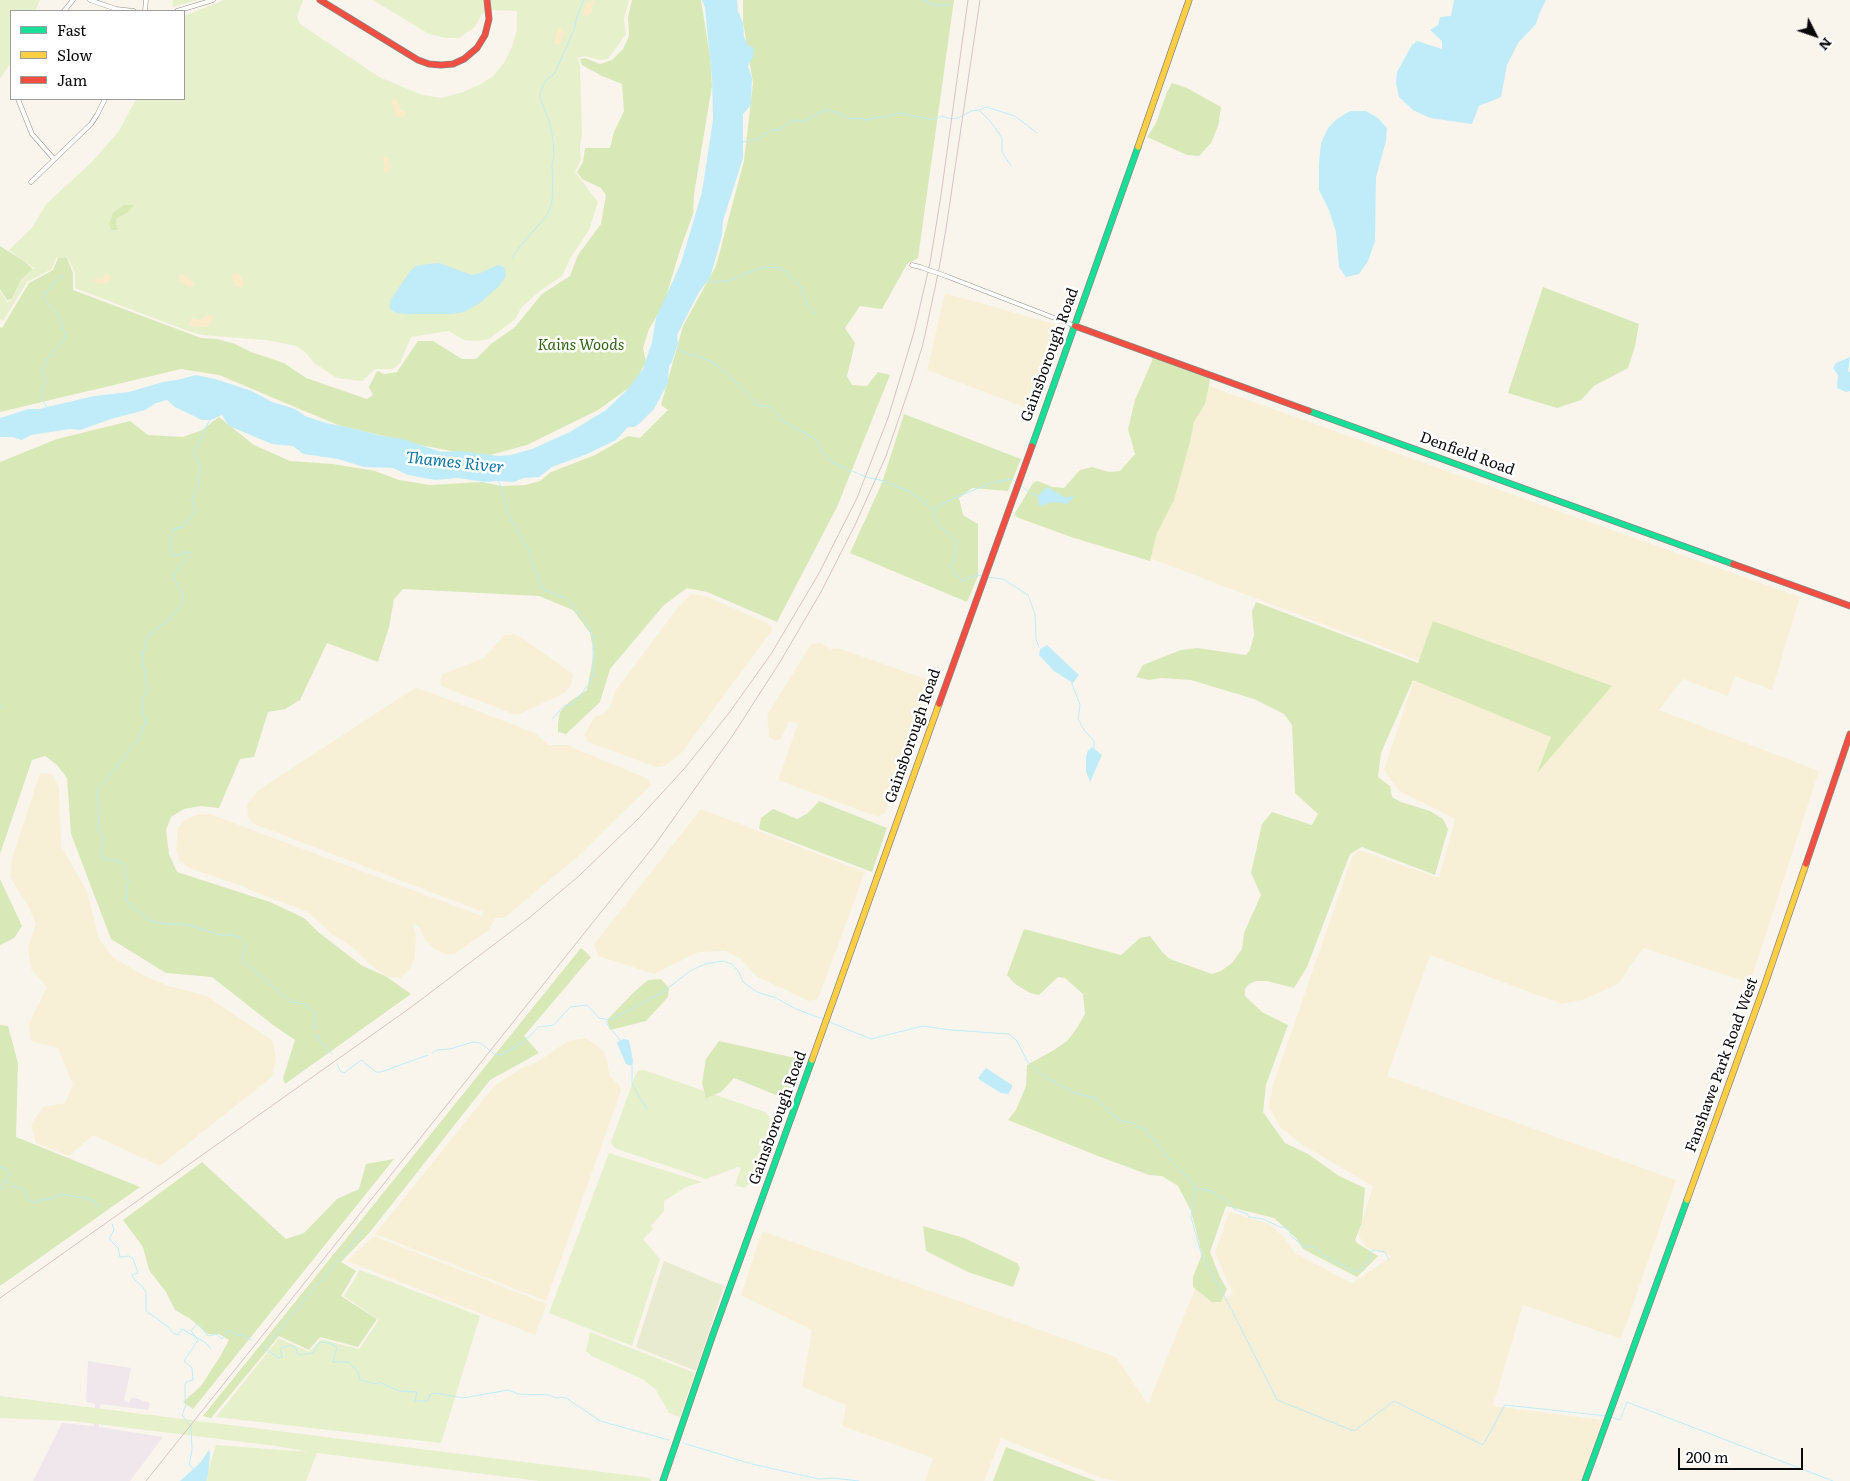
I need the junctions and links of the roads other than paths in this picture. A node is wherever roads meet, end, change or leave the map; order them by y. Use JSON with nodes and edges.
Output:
{"nodes":[{"id":1,"x":73,"y":0,"type":"edge"},
{"id":2,"x":90,"y":0,"type":"edge"},
{"id":3,"x":213,"y":0,"type":"edge"},
{"id":4,"x":320,"y":0,"type":"edge"},
{"id":5,"x":487,"y":0,"type":"edge"},
{"id":6,"x":1189,"y":0,"type":"edge"},
{"id":7,"x":65,"y":10,"type":"edge"},
{"id":8,"x":125,"y":10,"type":"edge"},
{"id":9,"x":182,"y":10,"type":"edge"},
{"id":10,"x":18,"y":100,"type":"edge"},
{"id":11,"x":104,"y":100,"type":"edge"},
{"id":12,"x":54,"y":159,"type":"junction"},
{"id":13,"x":30,"y":182,"type":"dead end"},
{"id":14,"x":912,"y":265,"type":"dead end"},
{"id":15,"x":1074,"y":326,"type":"junction"},
{"id":16,"x":1850,"y":606,"type":"edge"},
{"id":17,"x":1850,"y":734,"type":"edge"},
{"id":18,"x":663,"y":1481,"type":"edge"},
{"id":19,"x":1585,"y":1481,"type":"edge"}],
"edges":[{"from":1,"to":7,"type":"street"},
{"from":2,"to":8,"type":"street"},
{"from":3,"to":9,"type":"street"},
{"from":4,"to":5,"type":"main road"},
{"from":6,"to":15,"type":"main road","name":"Gainsborough Road"},
{"from":10,"to":12,"type":"street"},
{"from":11,"to":12,"type":"street"},
{"from":12,"to":13,"type":"street"},
{"from":14,"to":15,"type":"street","bridge":true},
{"from":15,"to":16,"type":"main road","name":"Denfield Road"},
{"from":15,"to":18,"type":"main road","name":"Gainsborough Road"},
{"from":17,"to":19,"type":"main road","name":"Fanshawe Park Road West"}]}
